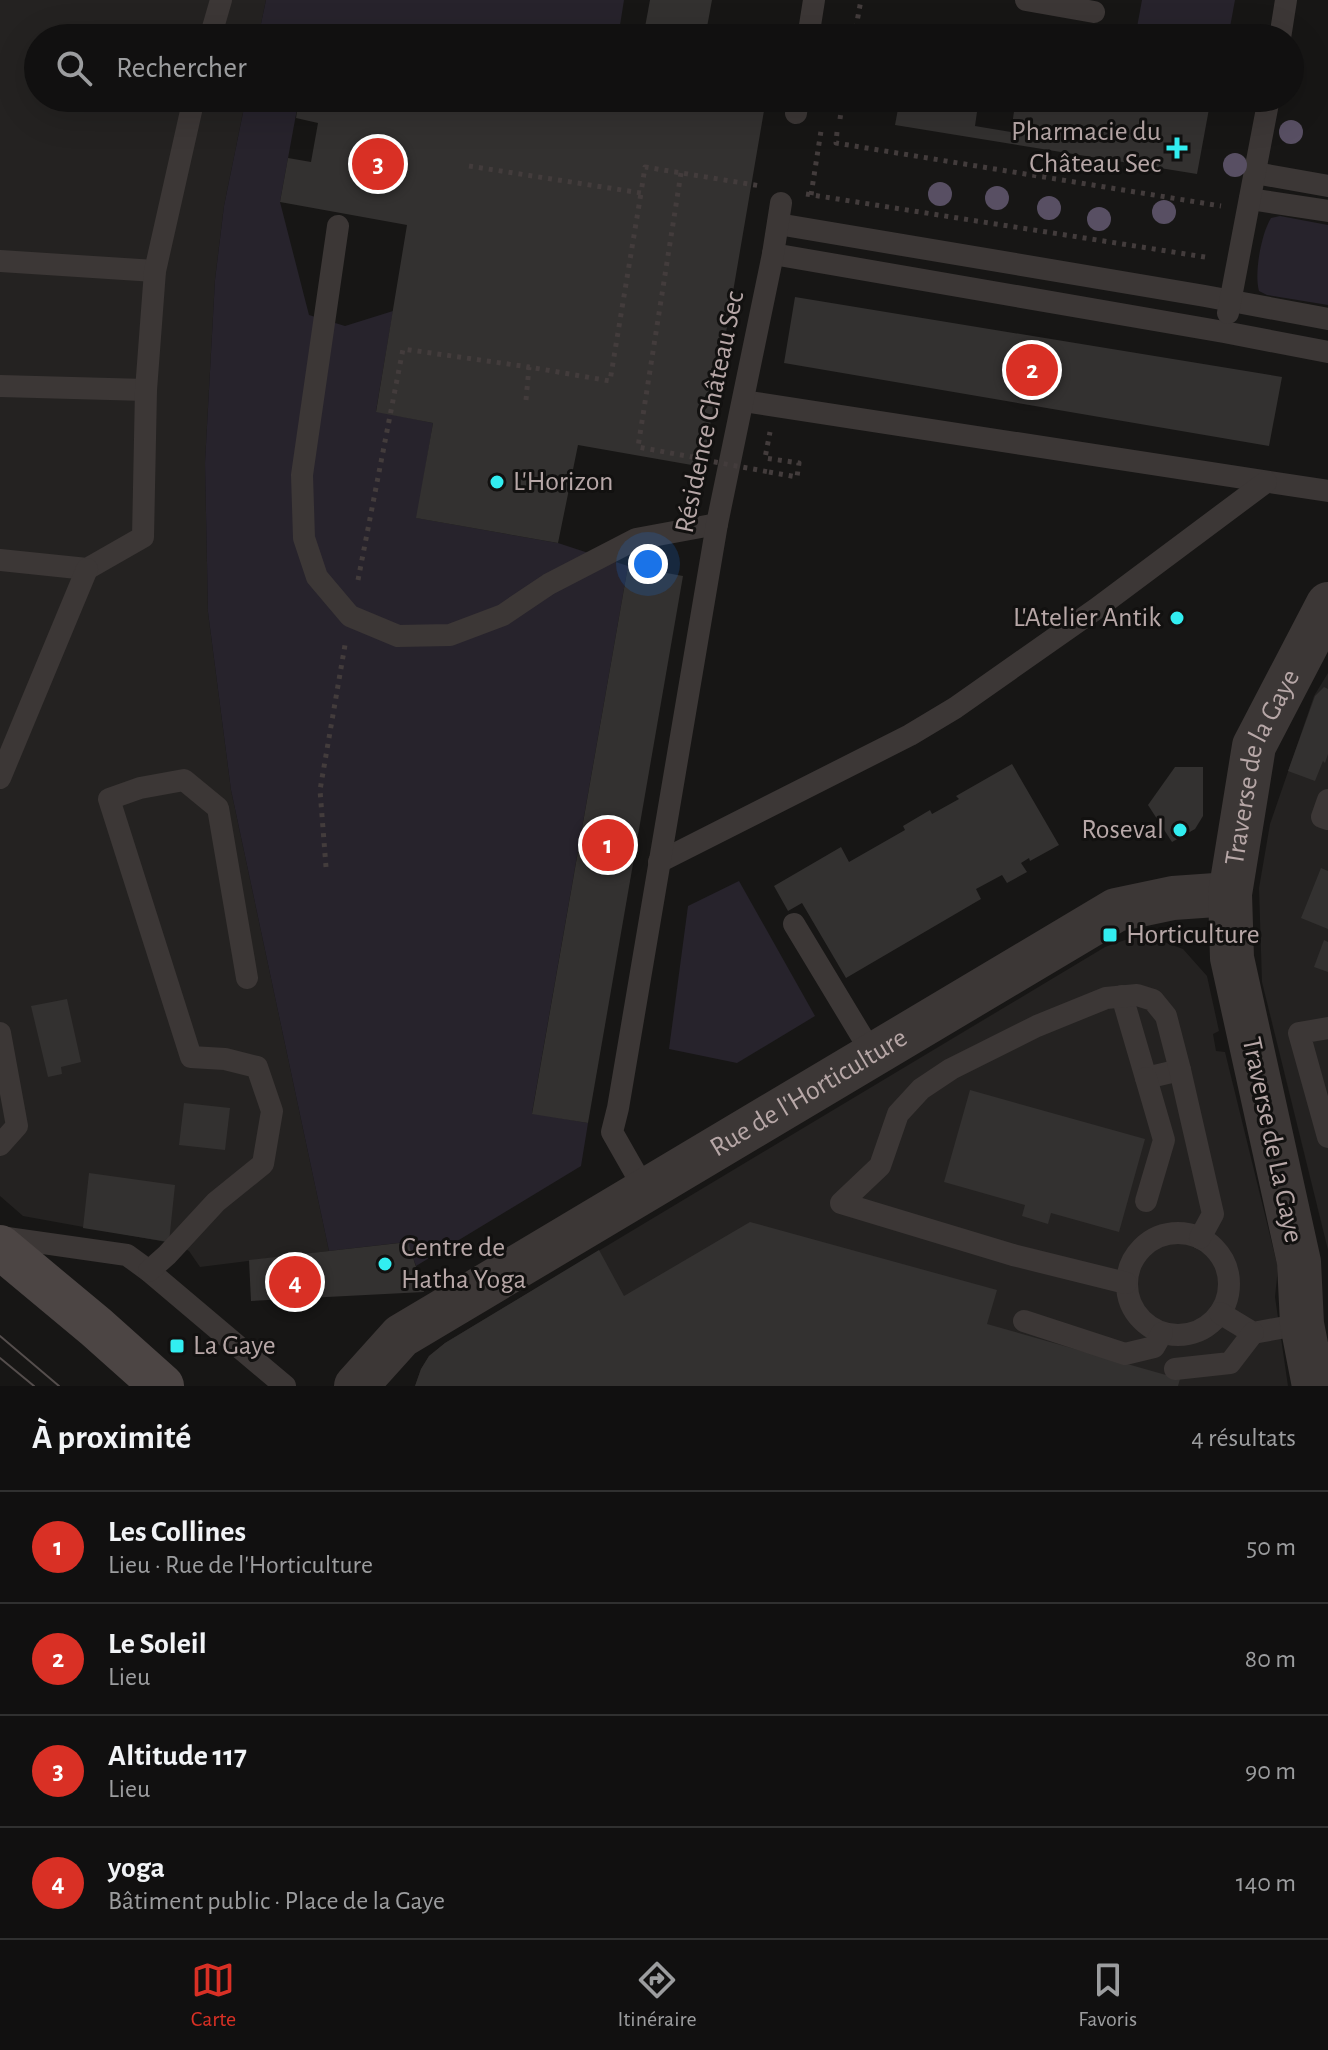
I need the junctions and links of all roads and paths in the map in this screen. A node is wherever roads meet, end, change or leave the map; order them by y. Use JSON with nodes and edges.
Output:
{"nodes":[{"id":1,"x":221,"y":0,"type":"edge"},
{"id":2,"x":814,"y":0,"type":"edge"},
{"id":3,"x":861,"y":0,"type":"edge"},
{"id":4,"x":1026,"y":0,"type":"edge"},
{"id":5,"x":1286,"y":0,"type":"edge"},
{"id":6,"x":1094,"y":12,"type":"dead end"},
{"id":7,"x":214,"y":24,"type":"edge"},
{"id":8,"x":810,"y":24,"type":"edge"},
{"id":9,"x":857,"y":24,"type":"edge"},
{"id":10,"x":1282,"y":24,"type":"edge"},
{"id":11,"x":191,"y":112,"type":"edge"},
{"id":12,"x":841,"y":112,"type":"edge"},
{"id":13,"x":1266,"y":112,"type":"edge"},
{"id":14,"x":840,"y":119,"type":"dead end"},
{"id":15,"x":822,"y":127,"type":"dead end"},
{"id":16,"x":837,"y":132,"type":"dead end"},
{"id":17,"x":469,"y":166,"type":"dead end"},
{"id":18,"x":681,"y":173,"type":"junction"},
{"id":19,"x":1255,"y":173,"type":"junction"},
{"id":20,"x":751,"y":185,"type":"dead end"},
{"id":21,"x":1328,"y":186,"type":"edge"},
{"id":22,"x":641,"y":193,"type":"junction"},
{"id":23,"x":811,"y":195,"type":"dead end"},
{"id":24,"x":824,"y":197,"type":"dead end"},
{"id":25,"x":1250,"y":199,"type":"junction"},
{"id":26,"x":1222,"y":206,"type":"dead end"},
{"id":27,"x":1328,"y":211,"type":"edge"},
{"id":28,"x":338,"y":226,"type":"dead end"},
{"id":29,"x":773,"y":254,"type":"junction"},
{"id":30,"x":1212,"y":258,"type":"dead end"},
{"id":31,"x":0,"y":261,"type":"edge"},
{"id":32,"x":155,"y":271,"type":"junction"},
{"id":33,"x":1230,"y":300,"type":"junction"},
{"id":34,"x":1328,"y":319,"type":"edge"},
{"id":35,"x":1224,"y":332,"type":"junction"},
{"id":36,"x":1328,"y":352,"type":"edge"},
{"id":37,"x":529,"y":367,"type":"junction"},
{"id":38,"x":0,"y":386,"type":"edge"},
{"id":39,"x":146,"y":390,"type":"junction"},
{"id":40,"x":526,"y":400,"type":"dead end"},
{"id":41,"x":743,"y":401,"type":"junction"},
{"id":42,"x":772,"y":459,"type":"dead end"},
{"id":43,"x":1266,"y":482,"type":"junction"},
{"id":44,"x":1328,"y":491,"type":"edge"},
{"id":45,"x":717,"y":524,"type":"junction"},
{"id":46,"x":0,"y":560,"type":"edge"},
{"id":47,"x":87,"y":569,"type":"junction"},
{"id":48,"x":1328,"y":604,"type":"edge"},
{"id":49,"x":350,"y":616,"type":"junction"},
{"id":50,"x":0,"y":778,"type":"edge"},
{"id":51,"x":1328,"y":800,"type":"edge"},
{"id":52,"x":1328,"y":819,"type":"edge"},
{"id":53,"x":659,"y":862,"type":"junction"},
{"id":54,"x":326,"y":867,"type":"dead end"},
{"id":55,"x":1230,"y":894,"type":"junction"},
{"id":56,"x":794,"y":924,"type":"dead end"},
{"id":57,"x":247,"y":978,"type":"dead end"},
{"id":58,"x":1122,"y":996,"type":"junction"},
{"id":59,"x":1328,"y":1028,"type":"edge"},
{"id":60,"x":0,"y":1033,"type":"edge"},
{"id":61,"x":873,"y":1055,"type":"junction"},
{"id":62,"x":1180,"y":1070,"type":"junction"},
{"id":63,"x":1146,"y":1078,"type":"junction"},
{"id":64,"x":1328,"y":1137,"type":"edge"},
{"id":65,"x":0,"y":1145,"type":"edge"},
{"id":66,"x":645,"y":1190,"type":"junction"},
{"id":67,"x":1146,"y":1201,"type":"dead end"},
{"id":68,"x":0,"y":1237,"type":"edge"},
{"id":69,"x":1200,"y":1238,"type":"junction"},
{"id":70,"x":0,"y":1247,"type":"edge"},
{"id":71,"x":149,"y":1271,"type":"junction"},
{"id":72,"x":1126,"y":1283,"type":"junction"},
{"id":73,"x":1220,"y":1313,"type":"junction"},
{"id":74,"x":1024,"y":1321,"type":"dead end"},
{"id":75,"x":1302,"y":1324,"type":"junction"},
{"id":76,"x":1162,"y":1333,"type":"junction"},
{"id":77,"x":1253,"y":1333,"type":"junction"},
{"id":78,"x":1175,"y":1369,"type":"dead end"},
{"id":79,"x":162,"y":1386,"type":"edge"},
{"id":80,"x":285,"y":1386,"type":"edge"},
{"id":81,"x":356,"y":1386,"type":"edge"},
{"id":82,"x":1314,"y":1386,"type":"edge"}],
"edges":[{"from":1,"to":7,"type":"lane"},
{"from":2,"to":8,"type":"lane"},
{"from":3,"to":9,"type":"path"},
{"from":4,"to":6,"type":"lane"},
{"from":5,"to":10,"type":"lane"},
{"from":11,"to":32,"type":"lane"},
{"from":12,"to":14,"type":"path"},
{"from":13,"to":19,"type":"lane"},
{"from":15,"to":23,"type":"path"},
{"from":16,"to":26,"type":"path"},
{"from":17,"to":22,"type":"path"},
{"from":18,"to":20,"type":"path"},
{"from":18,"to":22,"type":"path"},
{"from":18,"to":42,"type":"path","bridge":true},
{"from":19,"to":21,"type":"lane"},
{"from":19,"to":25,"type":"lane"},
{"from":22,"to":37,"type":"path"},
{"from":24,"to":30,"type":"path"},
{"from":25,"to":27,"type":"lane"},
{"from":25,"to":33,"type":"lane"},
{"from":28,"to":49,"type":"lane"},
{"from":29,"to":33,"type":"lane","name":"Résidence Château Sec"},
{"from":29,"to":35,"type":"lane"},
{"from":29,"to":41,"type":"lane","name":"Résidence Château Sec"},
{"from":31,"to":32,"type":"lane"},
{"from":32,"to":39,"type":"lane"},
{"from":33,"to":34,"type":"lane","name":"Résidence Château Sec"},
{"from":33,"to":35,"type":"lane"},
{"from":35,"to":36,"type":"lane"},
{"from":37,"to":40,"type":"path"},
{"from":37,"to":49,"type":"path"},
{"from":38,"to":39,"type":"lane"},
{"from":39,"to":47,"type":"lane"},
{"from":41,"to":43,"type":"lane"},
{"from":41,"to":45,"type":"lane","name":"Résidence Château Sec"},
{"from":43,"to":44,"type":"lane"},
{"from":43,"to":53,"type":"lane"},
{"from":45,"to":49,"type":"lane"},
{"from":45,"to":53,"type":"lane","name":"Résidence Château Sec"},
{"from":46,"to":47,"type":"lane"},
{"from":47,"to":50,"type":"lane"},
{"from":48,"to":55,"type":"street","name":"Traverse de la Gaye"},
{"from":49,"to":54,"type":"path"},
{"from":51,"to":52,"type":"lane"},
{"from":53,"to":66,"type":"lane","name":"Résidence Château Sec"},
{"from":55,"to":61,"type":"street","name":"Rue de l'Horticulture"},
{"from":55,"to":75,"type":"street","name":"Traverse de La Gaye"},
{"from":56,"to":61,"type":"lane"},
{"from":57,"to":71,"type":"lane"},
{"from":58,"to":62,"type":"lane"},
{"from":58,"to":63,"type":"lane"},
{"from":58,"to":72,"type":"lane"},
{"from":59,"to":64,"type":"lane"},
{"from":60,"to":65,"type":"lane"},
{"from":61,"to":66,"type":"street","name":"Rue de l'Horticulture"},
{"from":62,"to":63,"type":"lane"},
{"from":62,"to":69,"type":"lane"},
{"from":63,"to":67,"type":"lane"},
{"from":66,"to":81,"type":"street","name":"Rue de l'Horticulture"},
{"from":68,"to":71,"type":"lane"},
{"from":69,"to":72,"type":"lane"},
{"from":69,"to":73,"type":"lane"},
{"from":70,"to":79,"type":"street"},
{"from":71,"to":80,"type":"lane"},
{"from":72,"to":76,"type":"lane"},
{"from":73,"to":76,"type":"lane"},
{"from":73,"to":77,"type":"lane"},
{"from":74,"to":76,"type":"lane"},
{"from":75,"to":77,"type":"lane"},
{"from":75,"to":82,"type":"street","name":"Traverse de La Gaye"},
{"from":77,"to":78,"type":"lane"}]}
